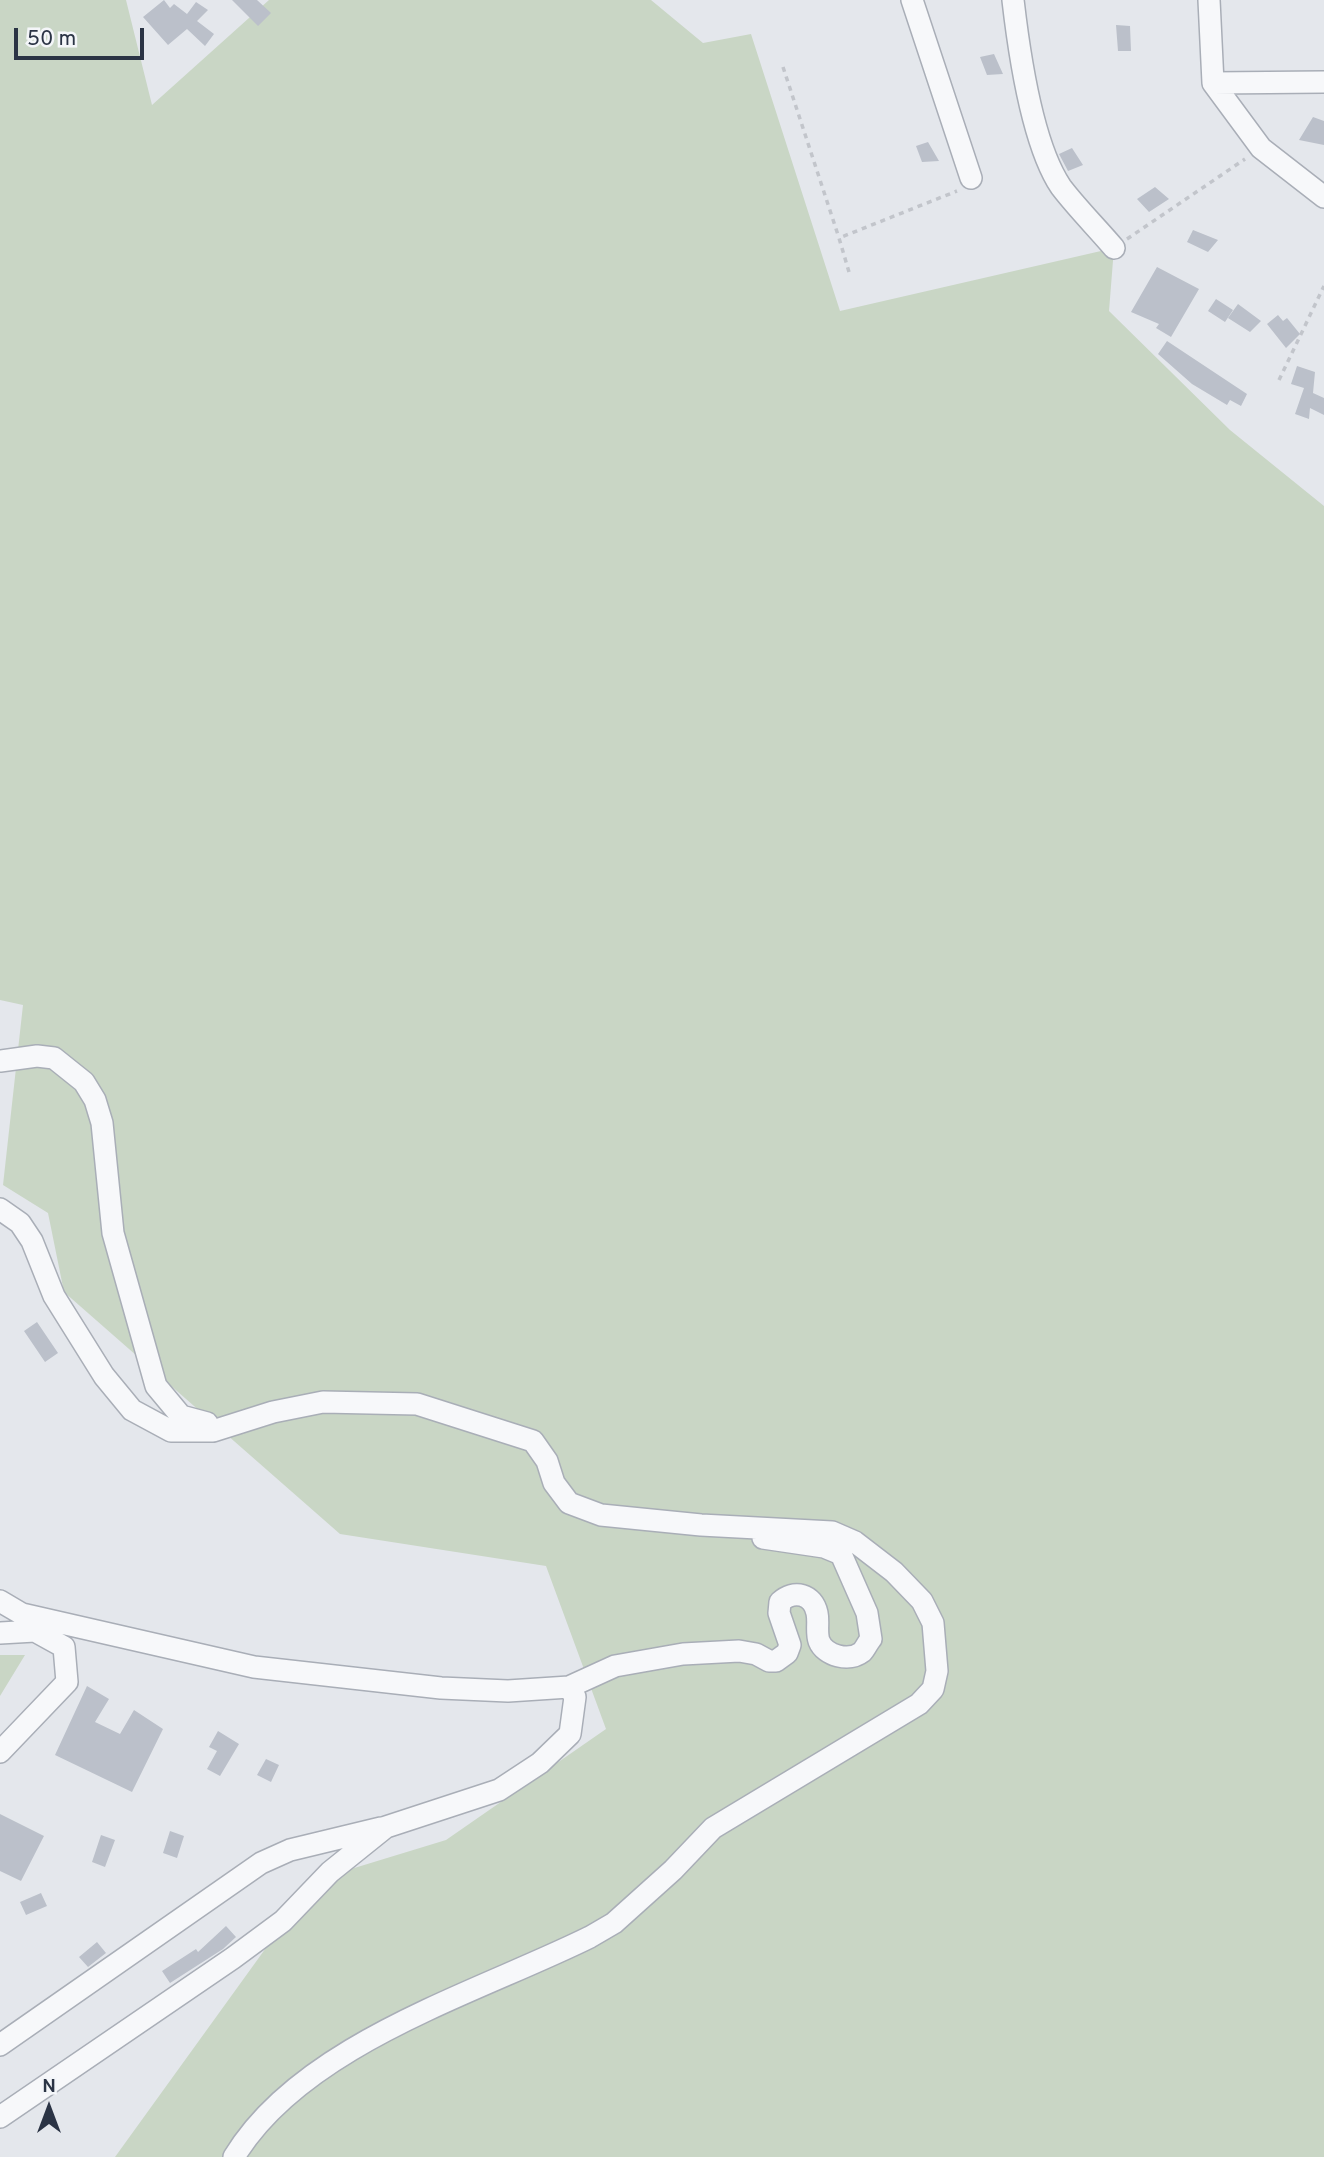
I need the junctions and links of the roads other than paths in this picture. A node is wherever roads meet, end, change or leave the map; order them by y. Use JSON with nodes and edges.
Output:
{"nodes":[{"id":1,"x":912,"y":0,"type":"edge"},
{"id":2,"x":1013,"y":0,"type":"edge"},
{"id":3,"x":1209,"y":0,"type":"edge"},
{"id":4,"x":1324,"y":82,"type":"edge"},
{"id":5,"x":1213,"y":83,"type":"junction"},
{"id":6,"x":971,"y":178,"type":"road end"},
{"id":7,"x":1324,"y":197,"type":"edge"},
{"id":8,"x":1114,"y":248,"type":"road end"},
{"id":9,"x":0,"y":1061,"type":"edge"},
{"id":10,"x":0,"y":1209,"type":"edge"},
{"id":11,"x":237,"y":1426,"type":"junction"},
{"id":12,"x":701,"y":1525,"type":"junction"},
{"id":13,"x":0,"y":1601,"type":"edge"},
{"id":14,"x":29,"y":1622,"type":"junction"},
{"id":15,"x":0,"y":1633,"type":"edge"},
{"id":16,"x":569,"y":1687,"type":"junction"},
{"id":17,"x":0,"y":1752,"type":"edge"},
{"id":18,"x":386,"y":1827,"type":"junction"},
{"id":19,"x":0,"y":2045,"type":"edge"},
{"id":20,"x":0,"y":2117,"type":"edge"},
{"id":21,"x":234,"y":2157,"type":"edge"}],
"edges":[{"from":1,"to":6,"type":"street"},
{"from":2,"to":8,"type":"street"},
{"from":3,"to":5,"type":"street"},
{"from":4,"to":5,"type":"street"},
{"from":5,"to":7,"type":"street"},
{"from":9,"to":11,"type":"street"},
{"from":10,"to":11,"type":"street"},
{"from":11,"to":12,"type":"street"},
{"from":12,"to":16,"type":"street"},
{"from":12,"to":21,"type":"street"},
{"from":13,"to":14,"type":"street"},
{"from":14,"to":15,"type":"street"},
{"from":14,"to":16,"type":"street"},
{"from":14,"to":17,"type":"street"},
{"from":16,"to":18,"type":"street"},
{"from":18,"to":19,"type":"street"},
{"from":18,"to":20,"type":"street"}]}
